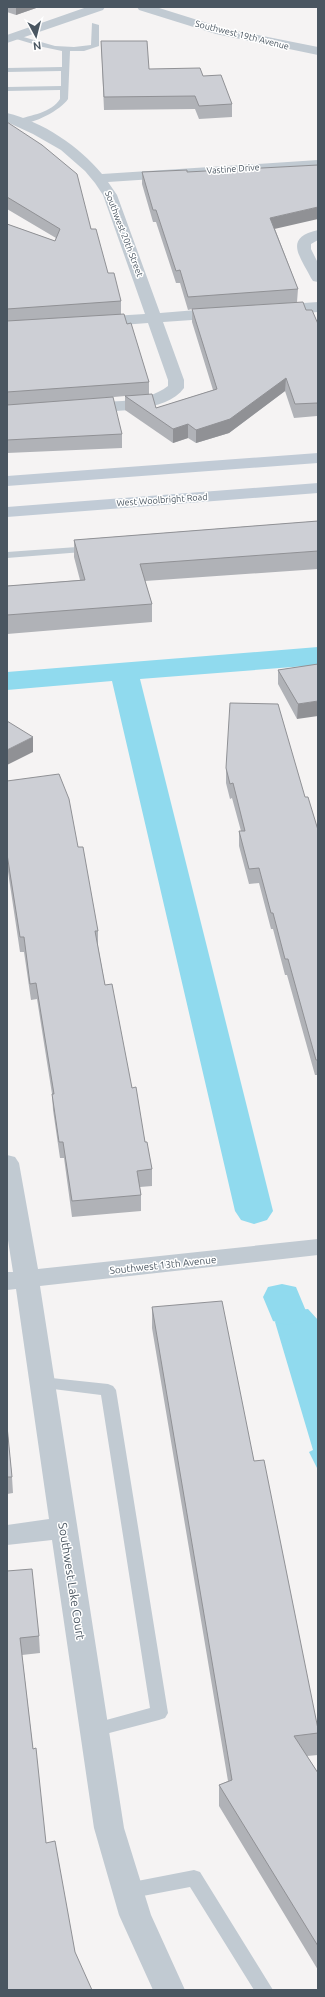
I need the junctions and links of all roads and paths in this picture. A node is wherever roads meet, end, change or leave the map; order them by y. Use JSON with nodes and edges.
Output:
{"nodes":[{"id":1,"x":99,"y":7,"type":"edge"},
{"id":2,"x":143,"y":7,"type":"edge"},
{"id":3,"x":95,"y":25,"type":"dead end"},
{"id":4,"x":12,"y":38,"type":"edge"},
{"id":5,"x":66,"y":49,"type":"junction"},
{"id":6,"x":318,"y":51,"type":"edge"},
{"id":7,"x":64,"y":69,"type":"junction"},
{"id":8,"x":7,"y":70,"type":"edge"},
{"id":9,"x":63,"y":88,"type":"junction"},
{"id":10,"x":7,"y":89,"type":"edge"},
{"id":11,"x":11,"y":121,"type":"edge"},
{"id":12,"x":318,"y":164,"type":"edge"},
{"id":13,"x":100,"y":178,"type":"junction"},
{"id":14,"x":318,"y":234,"type":"edge"},
{"id":15,"x":318,"y":278,"type":"edge"},
{"id":16,"x":318,"y":307,"type":"edge"},
{"id":17,"x":257,"y":311,"type":"edge"},
{"id":18,"x":234,"y":312,"type":"edge"},
{"id":19,"x":155,"y":318,"type":"junction"},
{"id":20,"x":78,"y":323,"type":"edge"},
{"id":21,"x":68,"y":408,"type":"edge"},
{"id":22,"x":318,"y":458,"type":"edge"},
{"id":23,"x":7,"y":481,"type":"edge"},
{"id":24,"x":318,"y":488,"type":"edge"},
{"id":25,"x":7,"y":512,"type":"edge"},
{"id":26,"x":103,"y":548,"type":"edge"},
{"id":27,"x":7,"y":555,"type":"edge"},
{"id":28,"x":7,"y":1163,"type":"edge"},
{"id":29,"x":318,"y":1248,"type":"edge"},
{"id":30,"x":17,"y":1280,"type":"edge"},
{"id":31,"x":42,"y":1384,"type":"junction"},
{"id":32,"x":64,"y":1528,"type":"junction"},
{"id":33,"x":7,"y":1535,"type":"edge"},
{"id":34,"x":94,"y":1730,"type":"junction"},
{"id":35,"x":127,"y":1891,"type":"junction"},
{"id":36,"x":169,"y":1990,"type":"edge"},
{"id":37,"x":264,"y":1990,"type":"edge"}],
"edges":[{"from":1,"to":4,"type":"street"},
{"from":2,"to":6,"type":"street","name":"Southwest 19th Avenue"},
{"from":3,"to":5,"type":"lane"},
{"from":4,"to":5,"type":"lane"},
{"from":5,"to":7,"type":"lane"},
{"from":7,"to":8,"type":"lane"},
{"from":7,"to":9,"type":"lane"},
{"from":9,"to":10,"type":"lane"},
{"from":9,"to":11,"type":"lane"},
{"from":11,"to":13,"type":"street","name":"Southwest 20th Street"},
{"from":12,"to":13,"type":"street","name":"Vastine Drive"},
{"from":13,"to":19,"type":"street","name":"Southwest 20th Street"},
{"from":14,"to":15,"type":"street"},
{"from":16,"to":17,"type":"street"},
{"from":18,"to":19,"type":"street"},
{"from":19,"to":20,"type":"street"},
{"from":19,"to":21,"type":"street","name":"Southwest 20th Street"},
{"from":22,"to":23,"type":"main road"},
{"from":24,"to":25,"type":"main road","name":"West Woolbright Road"},
{"from":26,"to":27,"type":"lane"},
{"from":28,"to":30,"type":"street","name":"Southwest Lake Court"},
{"from":29,"to":30,"type":"street","name":"Southwest 13th Avenue"},
{"from":30,"to":31,"type":"street","name":"Southwest Lake Court"},
{"from":31,"to":32,"type":"street","name":"Southwest Lake Court"},
{"from":31,"to":34,"type":"lane"},
{"from":32,"to":33,"type":"street"},
{"from":32,"to":34,"type":"street","name":"Southwest Lake Court"},
{"from":34,"to":35,"type":"street","name":"Southwest Lake Court"},
{"from":35,"to":36,"type":"street","name":"Southwest Lake Court"},
{"from":35,"to":37,"type":"lane"}]}
